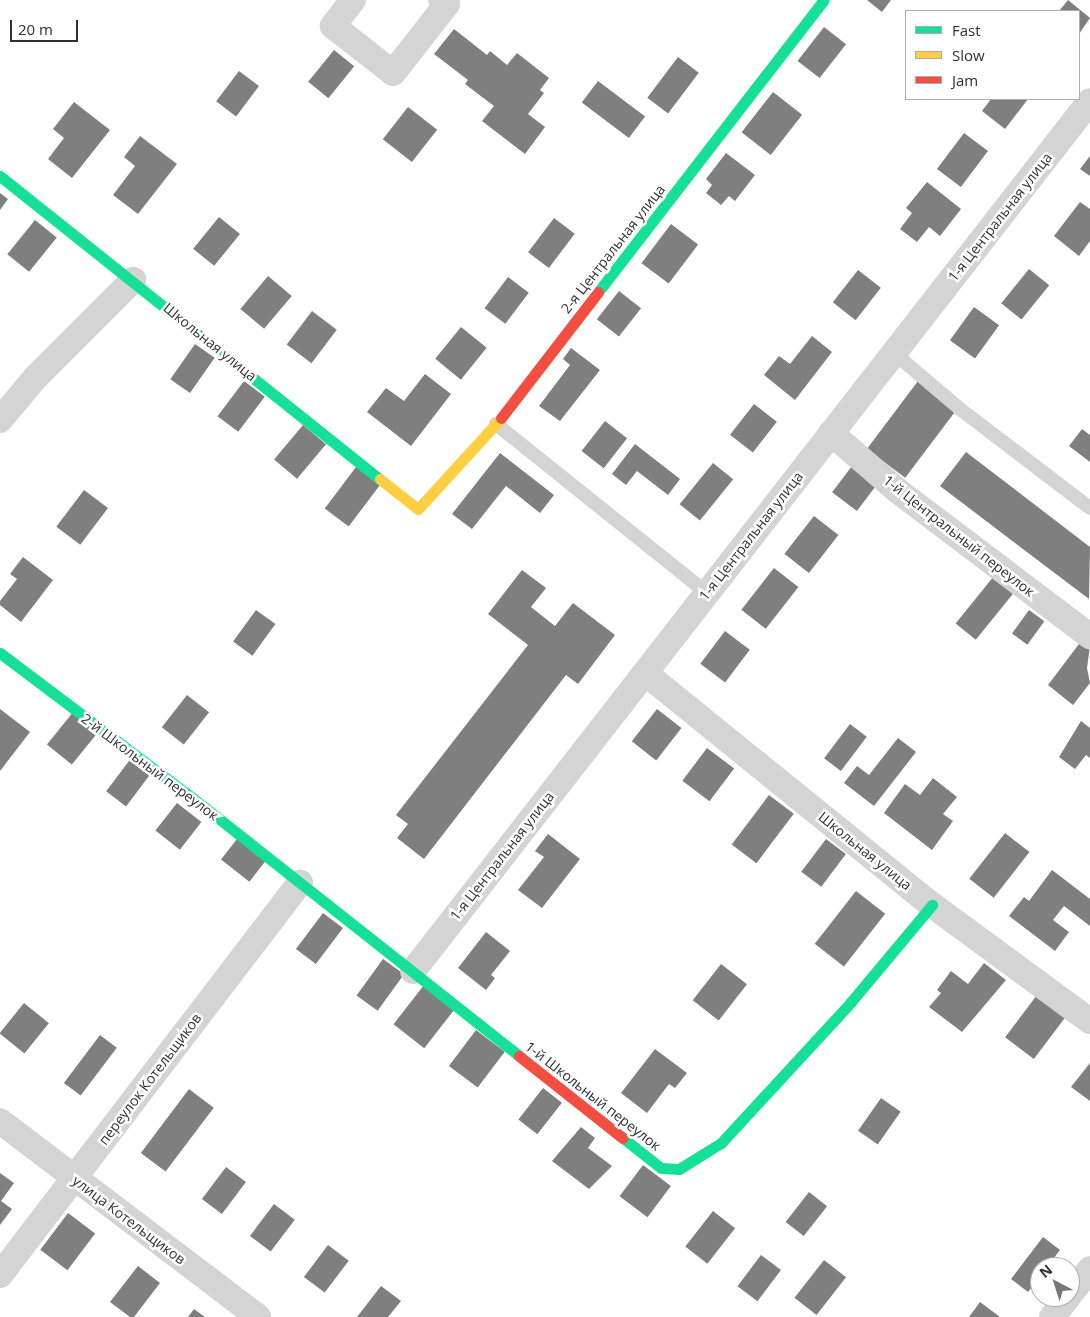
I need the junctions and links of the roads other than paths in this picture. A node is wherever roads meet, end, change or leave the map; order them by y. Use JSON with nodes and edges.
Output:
{"nodes":[{"id":1,"x":353,"y":0,"type":"edge"},
{"id":2,"x":442,"y":0,"type":"edge"},
{"id":3,"x":824,"y":0,"type":"edge"},
{"id":4,"x":1090,"y":101,"type":"edge"},
{"id":5,"x":0,"y":176,"type":"edge"},
{"id":6,"x":132,"y":280,"type":"junction"},
{"id":7,"x":894,"y":353,"type":"junction"},
{"id":8,"x":0,"y":420,"type":"edge"},
{"id":9,"x":496,"y":424,"type":"junction"},
{"id":10,"x":832,"y":433,"type":"junction"},
{"id":11,"x":1090,"y":508,"type":"edge"},
{"id":12,"x":418,"y":509,"type":"joint"},
{"id":13,"x":707,"y":593,"type":"junction"},
{"id":14,"x":1090,"y":636,"type":"edge"},
{"id":15,"x":0,"y":652,"type":"edge"},
{"id":16,"x":645,"y":672,"type":"junction"},
{"id":17,"x":300,"y":882,"type":"junction"},
{"id":18,"x":932,"y":905,"type":"junction"},
{"id":19,"x":413,"y":971,"type":"junction"},
{"id":20,"x":1090,"y":1021,"type":"edge"},
{"id":21,"x":0,"y":1121,"type":"edge"},
{"id":22,"x":74,"y":1179,"type":"junction"},
{"id":23,"x":1090,"y":1268,"type":"edge"},
{"id":24,"x":0,"y":1275,"type":"edge"},
{"id":25,"x":1080,"y":1281,"type":"edge"},
{"id":26,"x":1060,"y":1307,"type":"edge"},
{"id":27,"x":258,"y":1317,"type":"edge"},
{"id":28,"x":1052,"y":1317,"type":"edge"}],
"edges":[{"from":1,"to":2,"type":"street"},
{"from":3,"to":9,"type":"street","name":"2-я Центральная улица"},
{"from":4,"to":7,"type":"street","name":"1-я Центральная улица"},
{"from":5,"to":6,"type":"street","name":"Школьная улица"},
{"from":6,"to":8,"type":"street"},
{"from":6,"to":12,"type":"street","name":"Школьная улица"},
{"from":7,"to":10,"type":"street","name":"1-я Центральная улица"},
{"from":7,"to":11,"type":"lane"},
{"from":9,"to":12,"type":"street","name":"2-я Центральная улица"},
{"from":9,"to":13,"type":"lane"},
{"from":10,"to":13,"type":"street","name":"1-я Центральная улица"},
{"from":10,"to":14,"type":"street","name":"1-й Центральный переулок"},
{"from":13,"to":16,"type":"street","name":"1-я Центральная улица"},
{"from":15,"to":17,"type":"street","name":"2-й Школьный переулок"},
{"from":16,"to":18,"type":"street","name":"Школьная улица"},
{"from":16,"to":19,"type":"street","name":"1-я Центральная улица"},
{"from":17,"to":19,"type":"street","name":"1-й Школьный переулок"},
{"from":17,"to":22,"type":"street","name":"переулок Котельщиков"},
{"from":18,"to":19,"type":"street","name":"1-й Школьный переулок"},
{"from":18,"to":20,"type":"street","name":"Школьная улица"},
{"from":21,"to":22,"type":"street","name":"улица Котельщиков"},
{"from":22,"to":24,"type":"street","name":"переулок Котельщиков"},
{"from":22,"to":27,"type":"street","name":"улица Котельщиков"},
{"from":23,"to":25,"type":"street"},
{"from":26,"to":28,"type":"street"}]}
